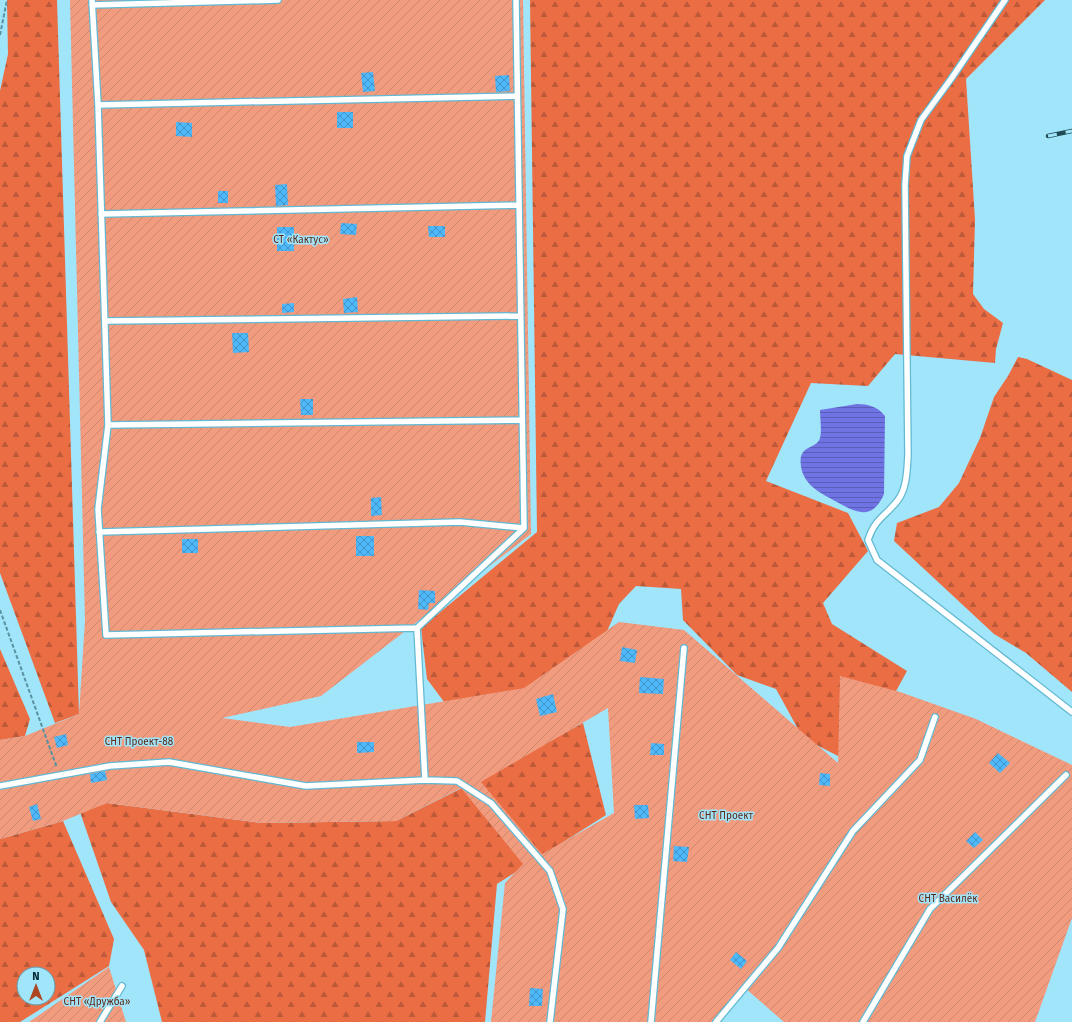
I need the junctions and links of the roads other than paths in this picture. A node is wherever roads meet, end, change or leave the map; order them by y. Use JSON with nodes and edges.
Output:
{"nodes":[{"id":1,"x":278,"y":0,"type":"edge"},
{"id":2,"x":516,"y":0,"type":"edge"},
{"id":3,"x":1005,"y":0,"type":"edge"},
{"id":4,"x":92,"y":2,"type":"edge"},
{"id":5,"x":517,"y":96,"type":"junction"},
{"id":6,"x":98,"y":105,"type":"junction"},
{"id":7,"x":519,"y":205,"type":"junction"},
{"id":8,"x":101,"y":214,"type":"junction"},
{"id":9,"x":520,"y":316,"type":"junction"},
{"id":10,"x":105,"y":321,"type":"junction"},
{"id":11,"x":522,"y":420,"type":"junction"},
{"id":12,"x":108,"y":425,"type":"junction"},
{"id":13,"x":524,"y":528,"type":"junction"},
{"id":14,"x":99,"y":532,"type":"junction"},
{"id":15,"x":417,"y":628,"type":"junction"},
{"id":16,"x":684,"y":648,"type":"dead end"},
{"id":17,"x":1072,"y":712,"type":"edge"},
{"id":18,"x":935,"y":717,"type":"dead end"},
{"id":19,"x":1066,"y":775,"type":"dead end"},
{"id":20,"x":425,"y":780,"type":"junction"},
{"id":21,"x":0,"y":786,"type":"edge"},
{"id":22,"x":122,"y":986,"type":"dead end"},
{"id":23,"x":100,"y":1022,"type":"edge"},
{"id":24,"x":550,"y":1022,"type":"edge"},
{"id":25,"x":651,"y":1022,"type":"edge"},
{"id":26,"x":716,"y":1022,"type":"edge"},
{"id":27,"x":863,"y":1022,"type":"edge"}],
"edges":[{"from":1,"to":4,"type":"lane"},
{"from":2,"to":5,"type":"lane"},
{"from":3,"to":17,"type":"lane"},
{"from":4,"to":6,"type":"lane"},
{"from":5,"to":6,"type":"lane"},
{"from":5,"to":7,"type":"lane"},
{"from":6,"to":8,"type":"lane"},
{"from":7,"to":8,"type":"lane"},
{"from":7,"to":9,"type":"lane"},
{"from":8,"to":10,"type":"lane"},
{"from":9,"to":10,"type":"lane"},
{"from":9,"to":11,"type":"lane"},
{"from":10,"to":12,"type":"lane"},
{"from":11,"to":12,"type":"lane"},
{"from":11,"to":13,"type":"lane"},
{"from":12,"to":14,"type":"lane"},
{"from":13,"to":14,"type":"lane"},
{"from":13,"to":15,"type":"lane"},
{"from":14,"to":15,"type":"lane"},
{"from":15,"to":20,"type":"lane"},
{"from":16,"to":25,"type":"lane"},
{"from":18,"to":26,"type":"lane"},
{"from":19,"to":27,"type":"lane"},
{"from":20,"to":21,"type":"lane"},
{"from":20,"to":24,"type":"lane"},
{"from":22,"to":23,"type":"lane"}]}
